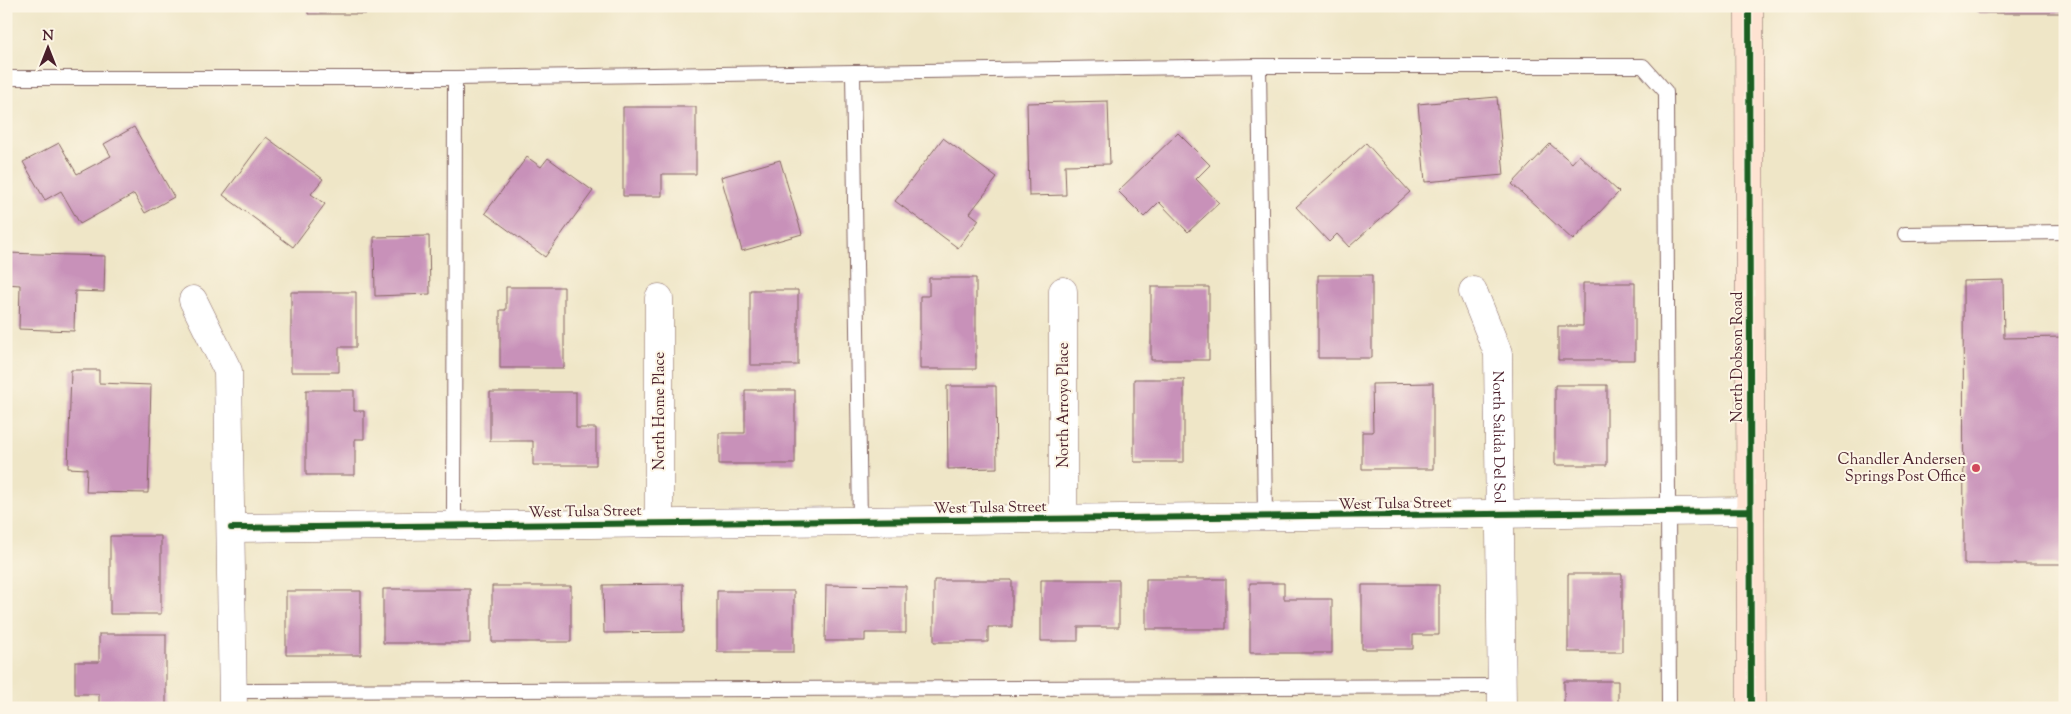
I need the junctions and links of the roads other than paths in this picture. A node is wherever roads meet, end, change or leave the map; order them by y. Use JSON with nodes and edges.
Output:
{"nodes":[{"id":1,"x":1749,"y":6,"type":"edge"},
{"id":2,"x":1259,"y":66,"type":"junction"},
{"id":3,"x":853,"y":72,"type":"junction"},
{"id":4,"x":6,"y":78,"type":"edge"},
{"id":5,"x":455,"y":78,"type":"junction"},
{"id":6,"x":2065,"y":232,"type":"edge"},
{"id":7,"x":1905,"y":234,"type":"dead end"},
{"id":8,"x":1063,"y":291,"type":"dead end"},
{"id":9,"x":1473,"y":291,"type":"dead end"},
{"id":10,"x":658,"y":298,"type":"dead end"},
{"id":11,"x":193,"y":300,"type":"dead end"},
{"id":12,"x":1750,"y":511,"type":"junction"},
{"id":13,"x":1668,"y":512,"type":"junction"},
{"id":14,"x":1500,"y":514,"type":"junction"},
{"id":15,"x":1265,"y":517,"type":"junction"},
{"id":16,"x":1063,"y":519,"type":"junction"},
{"id":17,"x":860,"y":521,"type":"junction"},
{"id":18,"x":658,"y":523,"type":"junction"},
{"id":19,"x":454,"y":525,"type":"junction"},
{"id":20,"x":231,"y":528,"type":"junction"},
{"id":21,"x":1502,"y":697,"type":"edge"},
{"id":22,"x":233,"y":699,"type":"edge"},
{"id":23,"x":1669,"y":708,"type":"edge"},
{"id":24,"x":1751,"y":708,"type":"edge"}],
"edges":[{"from":1,"to":12,"type":"main road","name":"North Dobson Road"},
{"from":2,"to":3,"type":"lane"},
{"from":2,"to":13,"type":"lane"},
{"from":2,"to":15,"type":"lane"},
{"from":3,"to":5,"type":"lane"},
{"from":3,"to":17,"type":"lane"},
{"from":4,"to":5,"type":"lane"},
{"from":5,"to":19,"type":"lane"},
{"from":6,"to":7,"type":"lane"},
{"from":8,"to":16,"type":"street","name":"North Arroyo Place"},
{"from":9,"to":14,"type":"street","name":"North Salida Del Sol"},
{"from":10,"to":18,"type":"street","name":"North Home Place"},
{"from":11,"to":20,"type":"street"},
{"from":12,"to":13,"type":"street","name":"West Tulsa Street"},
{"from":12,"to":24,"type":"main road","name":"North Dobson Road"},
{"from":13,"to":14,"type":"street","name":"West Tulsa Street"},
{"from":13,"to":23,"type":"lane"},
{"from":14,"to":15,"type":"street","name":"West Tulsa Street"},
{"from":14,"to":21,"type":"street","name":"North Salida Del Sol"},
{"from":15,"to":16,"type":"street","name":"West Tulsa Street"},
{"from":16,"to":17,"type":"street","name":"West Tulsa Street"},
{"from":17,"to":18,"type":"street","name":"West Tulsa Street"},
{"from":18,"to":19,"type":"street","name":"West Tulsa Street"},
{"from":19,"to":20,"type":"street","name":"West Tulsa Street"},
{"from":20,"to":22,"type":"street"},
{"from":21,"to":22,"type":"lane"}]}
